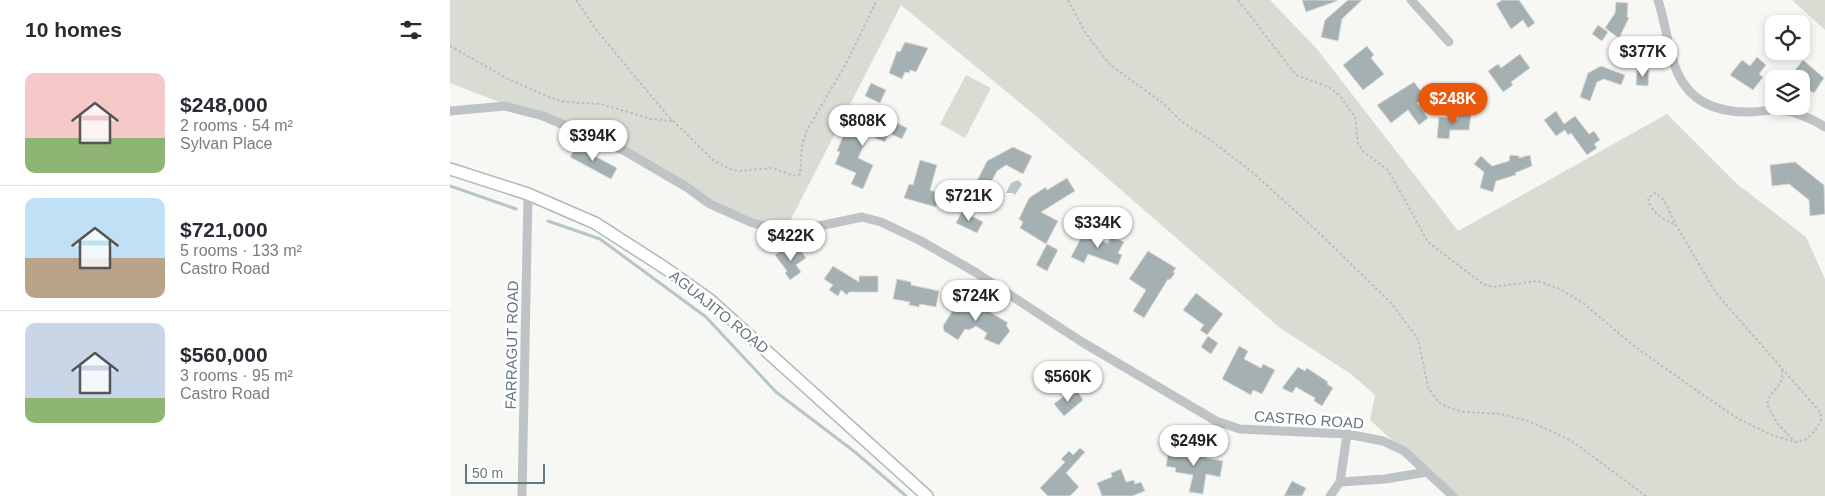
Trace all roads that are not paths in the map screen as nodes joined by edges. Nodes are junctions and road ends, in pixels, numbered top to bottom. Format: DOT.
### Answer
graph roads {
  1 [pos="1411,0"];
  2 [pos="1658,0"];
  3 [pos="1449,42"];
  4 [pos="450,111"];
  5 [pos="1825,128"];
  6 [pos="450,169"];
  7 [pos="528,194"];
  8 [pos="1347,434"];
  9 [pos="1427,472"];
  10 [pos="1340,482"];
  11 [pos="522,496"];
  12 [pos="927,496"];
  13 [pos="1330,496"];
  14 [pos="1453,496"];
  1 -- 3 [label="street"];
  2 -- 5 [label="street"];
  4 -- 8 [label="street, CASTRO ROAD"];
  6 -- 7 [label="street, AGUAJITO ROAD"];
  7 -- 11 [label="street, FARRAGUT ROAD"];
  7 -- 12 [label="street, AGUAJITO ROAD"];
  8 -- 9 [label="street, CASTRO ROAD"];
  8 -- 10 [label="street"];
  9 -- 10 [label="street"];
  9 -- 14 [label="street, CASTRO ROAD"];
  10 -- 13 [label="street"];
}
